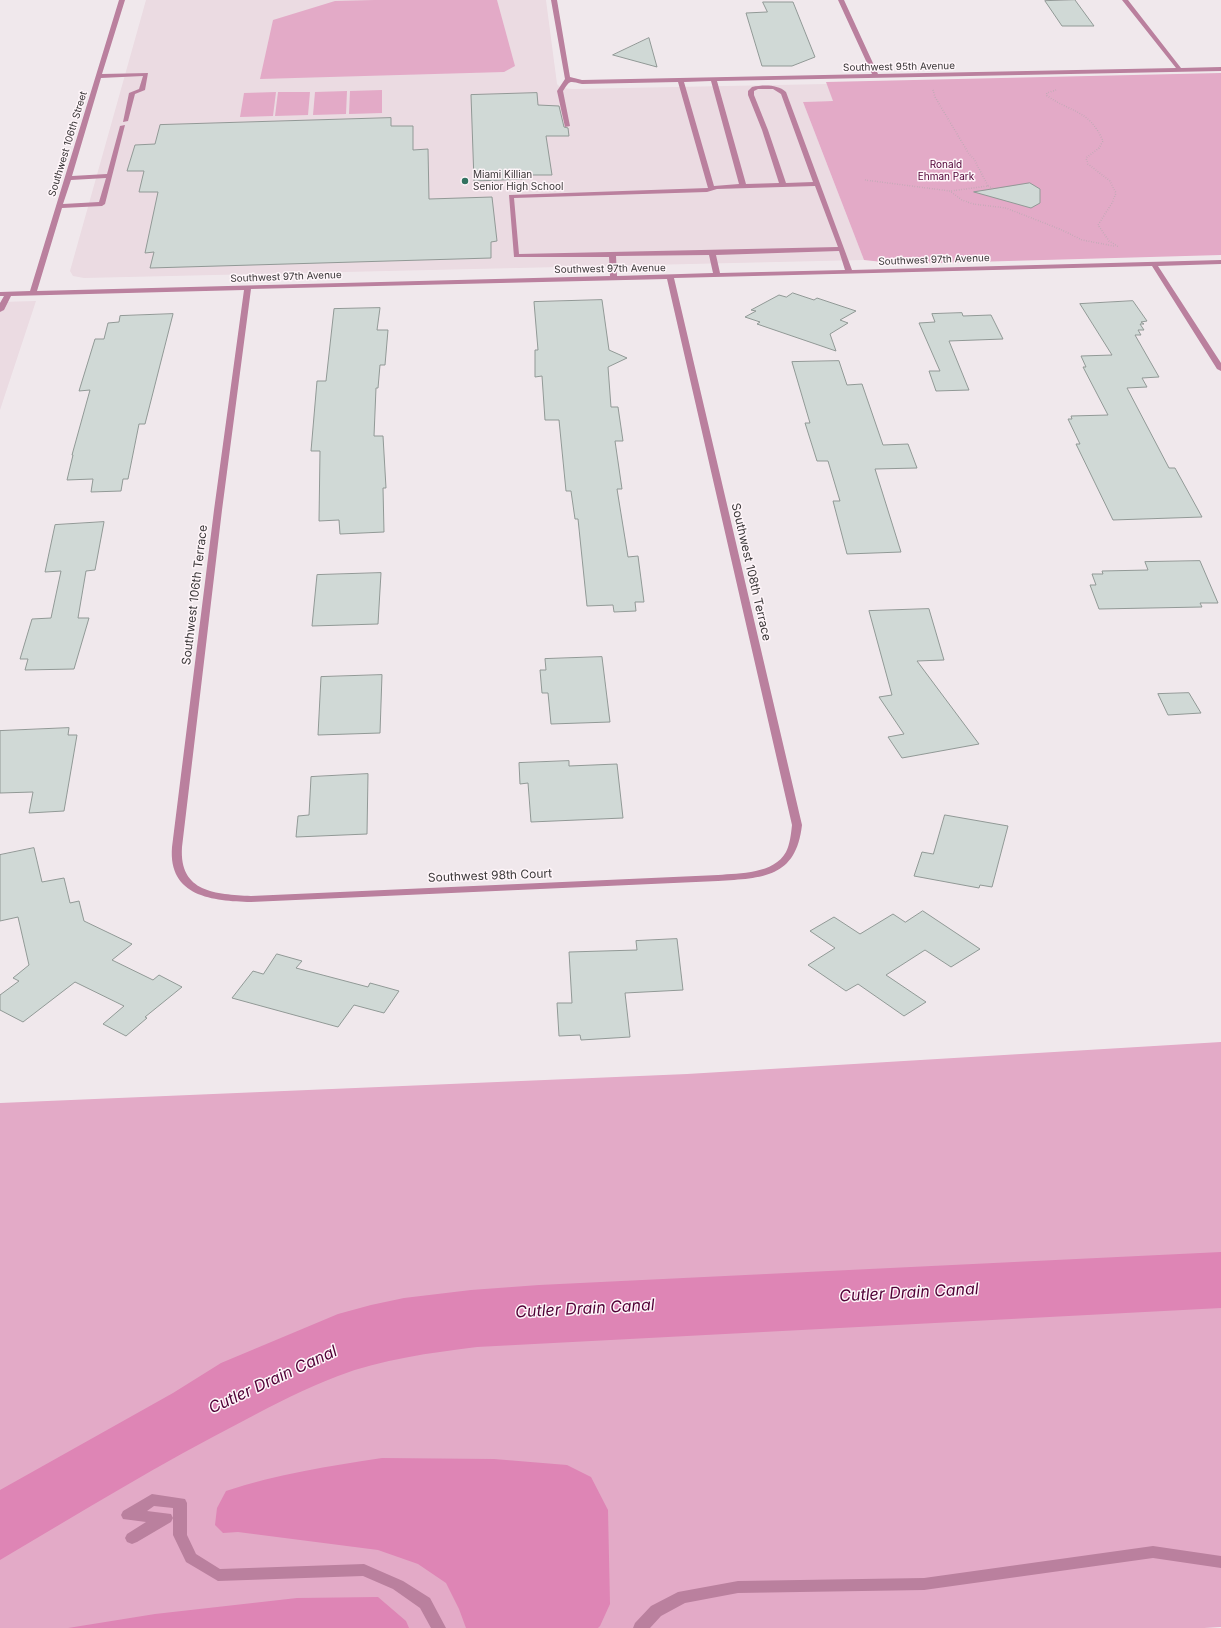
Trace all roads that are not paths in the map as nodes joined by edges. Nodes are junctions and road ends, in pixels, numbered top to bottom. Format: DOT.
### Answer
graph roads {
  1 [pos="122,0"];
  2 [pos="554,0"];
  3 [pos="841,0"];
  4 [pos="1125,0"];
  5 [pos="1221,69"];
  6 [pos="1180,70"];
  7 [pos="99,76"];
  8 [pos="876,76"];
  9 [pos="569,80"];
  10 [pos="714,80"];
  11 [pos="681,81"];
  12 [pos="567,126"];
  13 [pos="110,176"];
  14 [pos="69,178"];
  15 [pos="817,184"];
  16 [pos="783,185"];
  17 [pos="743,186"];
  18 [pos="712,189"];
  19 [pos="60,206"];
  20 [pos="842,249"];
  21 [pos="712,253"];
  22 [pos="612,254"];
  23 [pos="1221,262"];
  24 [pos="1154,264"];
  25 [pos="849,272"];
  26 [pos="717,276"];
  27 [pos="670,277"];
  28 [pos="614,278"];
  29 [pos="248,288"];
  30 [pos="0,294"];
  31 [pos="8,294"];
  32 [pos="33,294"];
  33 [pos="0,310"];
  34 [pos="1221,369"];
  35 [pos="777,866"];
  36 [pos="203,893"];
  37 [pos="132,1538"];
  38 [pos="1221,1562"];
  39 [pos="439,1628"];
  40 [pos="640,1628"];
  1 -- 7 [label="street, Southwest 106th Street"];
  2 -- 9 [label="street"];
  3 -- 8 [label="street"];
  4 -- 6 [label="street"];
  5 -- 6 [label="street, Southwest 95th Avenue"];
  6 -- 8 [label="street, Southwest 95th Avenue"];
  7 -- 13 [label="street"];
  7 -- 14 [label="street, Southwest 106th Street"];
  8 -- 10 [label="street, Southwest 95th Avenue"];
  9 -- 11 [label="street, Southwest 95th Avenue"];
  9 -- 12 [label="street"];
  10 -- 11 [label="street, Southwest 95th Avenue"];
  10 -- 17 [label="street"];
  11 -- 18 [label="street"];
  13 -- 14 [label="street"];
  13 -- 19 [label="street"];
  14 -- 19 [label="street, Southwest 106th Street"];
  15 -- 16 [label="street"];
  15 -- 16 [label="street"];
  15 -- 20 [label="street"];
  16 -- 17 [label="street"];
  17 -- 18 [label="street"];
  18 -- 22 [label="street"];
  19 -- 32 [label="street, Southwest 106th Street"];
  20 -- 21 [label="street"];
  20 -- 25 [label="street"];
  21 -- 22 [label="street"];
  21 -- 26 [label="street"];
  22 -- 28 [label="street"];
  23 -- 24 [label="street, Southwest 97th Avenue"];
  24 -- 25 [label="street, Southwest 97th Avenue"];
  24 -- 34 [label="street"];
  25 -- 26 [label="street, Southwest 97th Avenue"];
  26 -- 27 [label="street, Southwest 97th Avenue"];
  27 -- 28 [label="street, Southwest 97th Avenue"];
  27 -- 35 [label="street, Southwest 108th Terrace"];
  28 -- 29 [label="street, Southwest 97th Avenue"];
  29 -- 32 [label="street, Southwest 97th Avenue"];
  29 -- 36 [label="street, Southwest 106th Terrace"];
  30 -- 31 [label="street, Southwest 97th Avenue"];
  31 -- 32 [label="street, Southwest 97th Avenue"];
  31 -- 33 [label="street"];
  35 -- 36 [label="street, Southwest 98th Court"];
  37 -- 39 [label="street"];
  38 -- 40 [label="street"];
}
